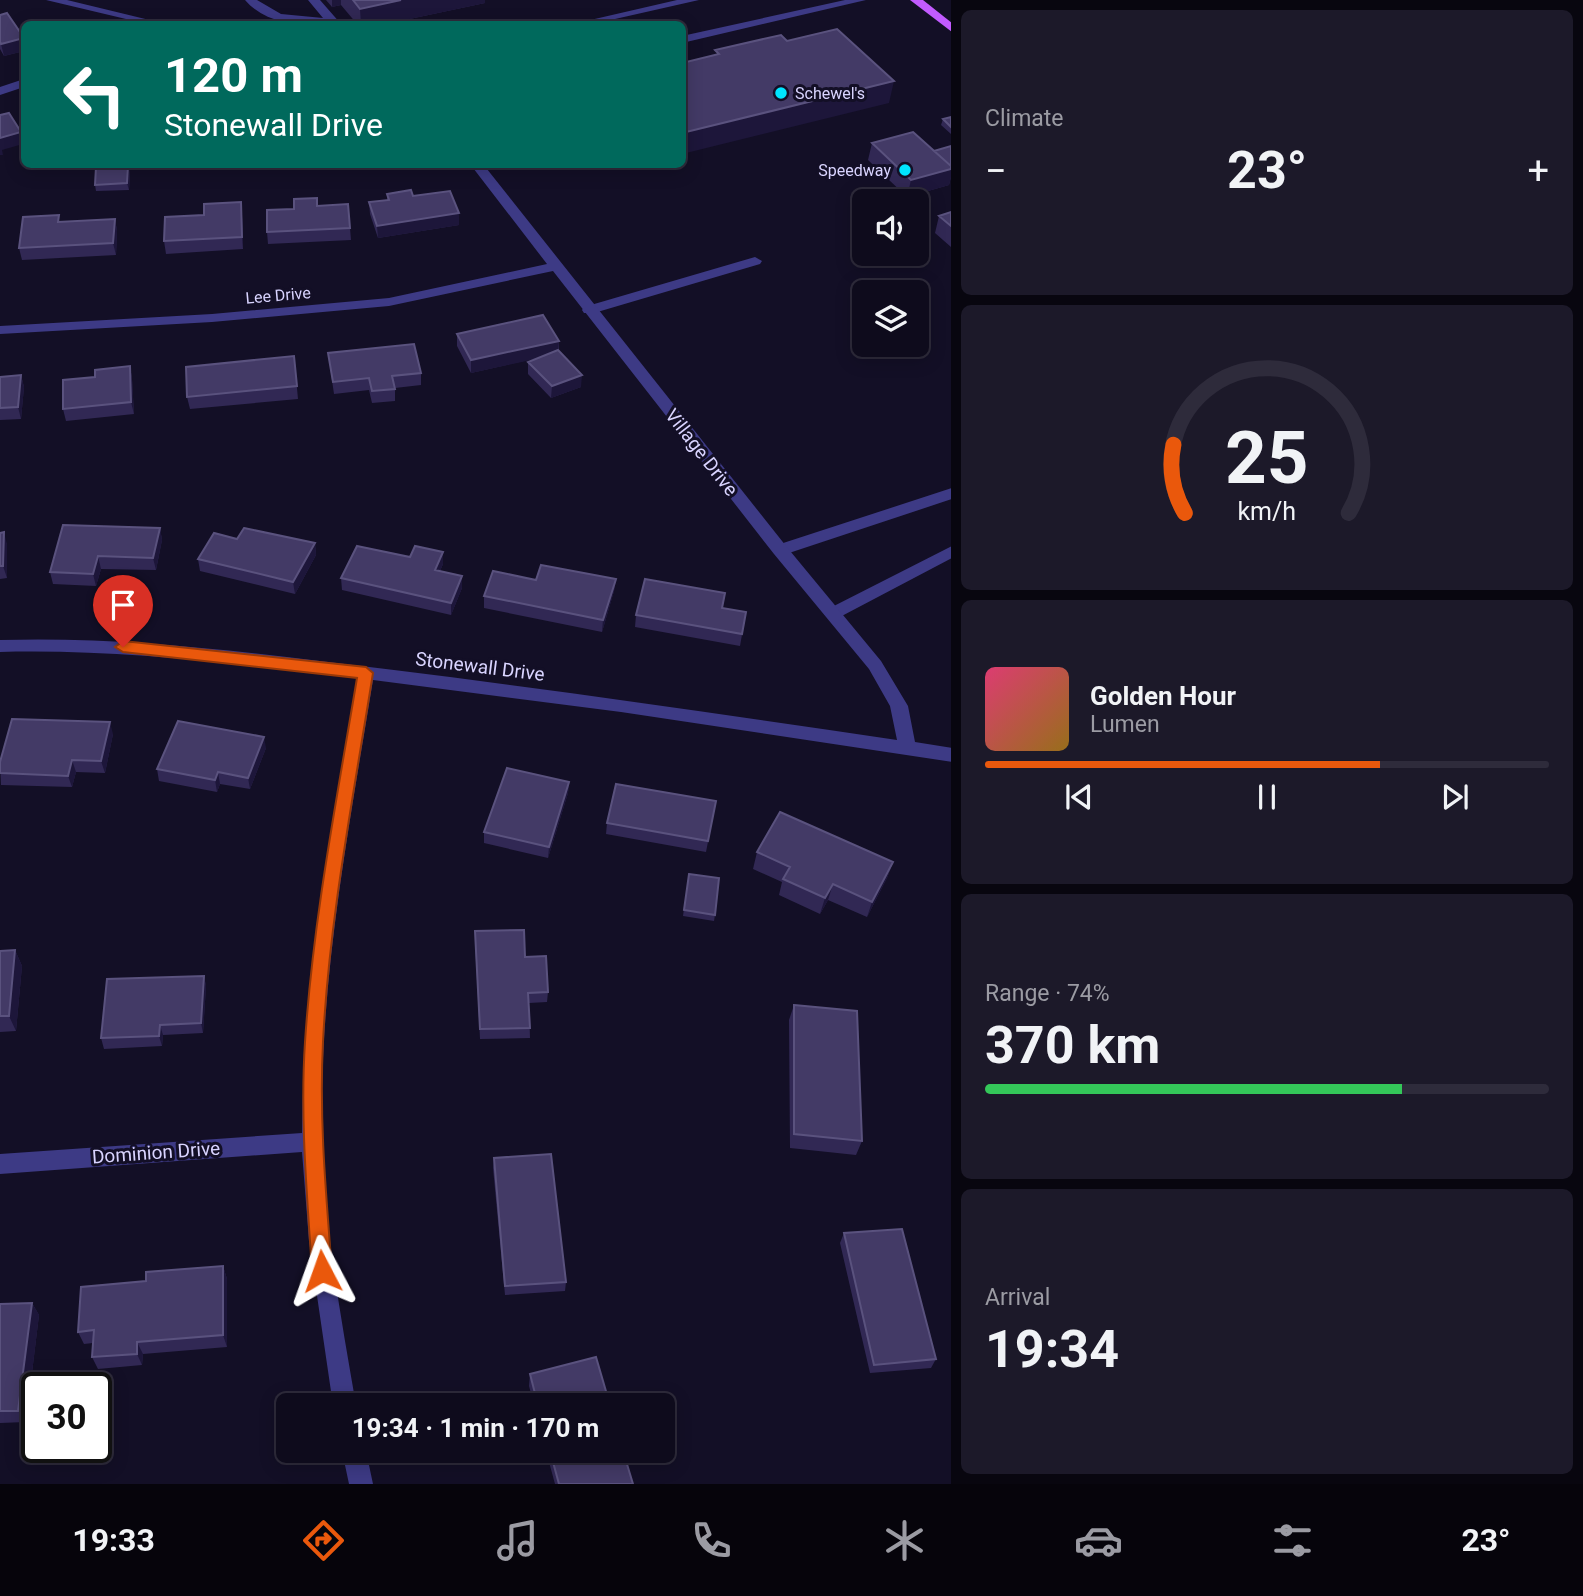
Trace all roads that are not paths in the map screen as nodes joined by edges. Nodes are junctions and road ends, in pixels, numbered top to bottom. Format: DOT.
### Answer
graph roads {
  1 [pos="52,0"];
  2 [pos="251,0"];
  3 [pos="314,0"];
  4 [pos="693,0"];
  5 [pos="860,0"];
  6 [pos="916,0"];
  7 [pos="121,21"];
  8 [pos="295,21"];
  9 [pos="331,21"];
  10 [pos="600,21"];
  11 [pos="951,29"];
  12 [pos="686,39"];
  13 [pos="21,84"];
  14 [pos="0,91"];
  15 [pos="479,168"];
  16 [pos="755,261"];
  17 [pos="555,266"];
  18 [pos="589,310"];
  19 [pos="0,330"];
  20 [pos="951,493"];
  21 [pos="780,550"];
  22 [pos="951,551"];
  23 [pos="832,614"];
  24 [pos="0,646"];
  25 [pos="366,673"];
  26 [pos="907,749"];
  27 [pos="951,755"];
  28 [pos="312,1142"];
  29 [pos="0,1164"];
  30 [pos="342,1393"];
  31 [pos="357,1463"];
  32 [pos="361,1484"];
  1 -- 7 [label="street"];
  2 -- 8 [label="street"];
  3 -- 9 [label="street"];
  4 -- 10 [label="street"];
  5 -- 12 [label="street"];
  6 -- 11 [label="main road"];
  13 -- 14 [label="street"];
  15 -- 17 [label="street, Village Drive"];
  16 -- 18 [label="street"];
  17 -- 18 [label="street, Village Drive"];
  17 -- 19 [label="street, Lee Drive"];
  18 -- 21 [label="street, Village Drive"];
  20 -- 21 [label="street"];
  21 -- 23 [label="street, Village Drive"];
  22 -- 23 [label="street"];
  23 -- 26 [label="street, Village Drive"];
  24 -- 25 [label="street, Stonewall Drive"];
  25 -- 26 [label="street, Stonewall Drive"];
  25 -- 28 [label="street"];
  26 -- 27 [label="street, Stonewall Drive"];
  28 -- 29 [label="street, Dominion Drive"];
  28 -- 30 [label="street"];
  31 -- 32 [label="street"];
}
